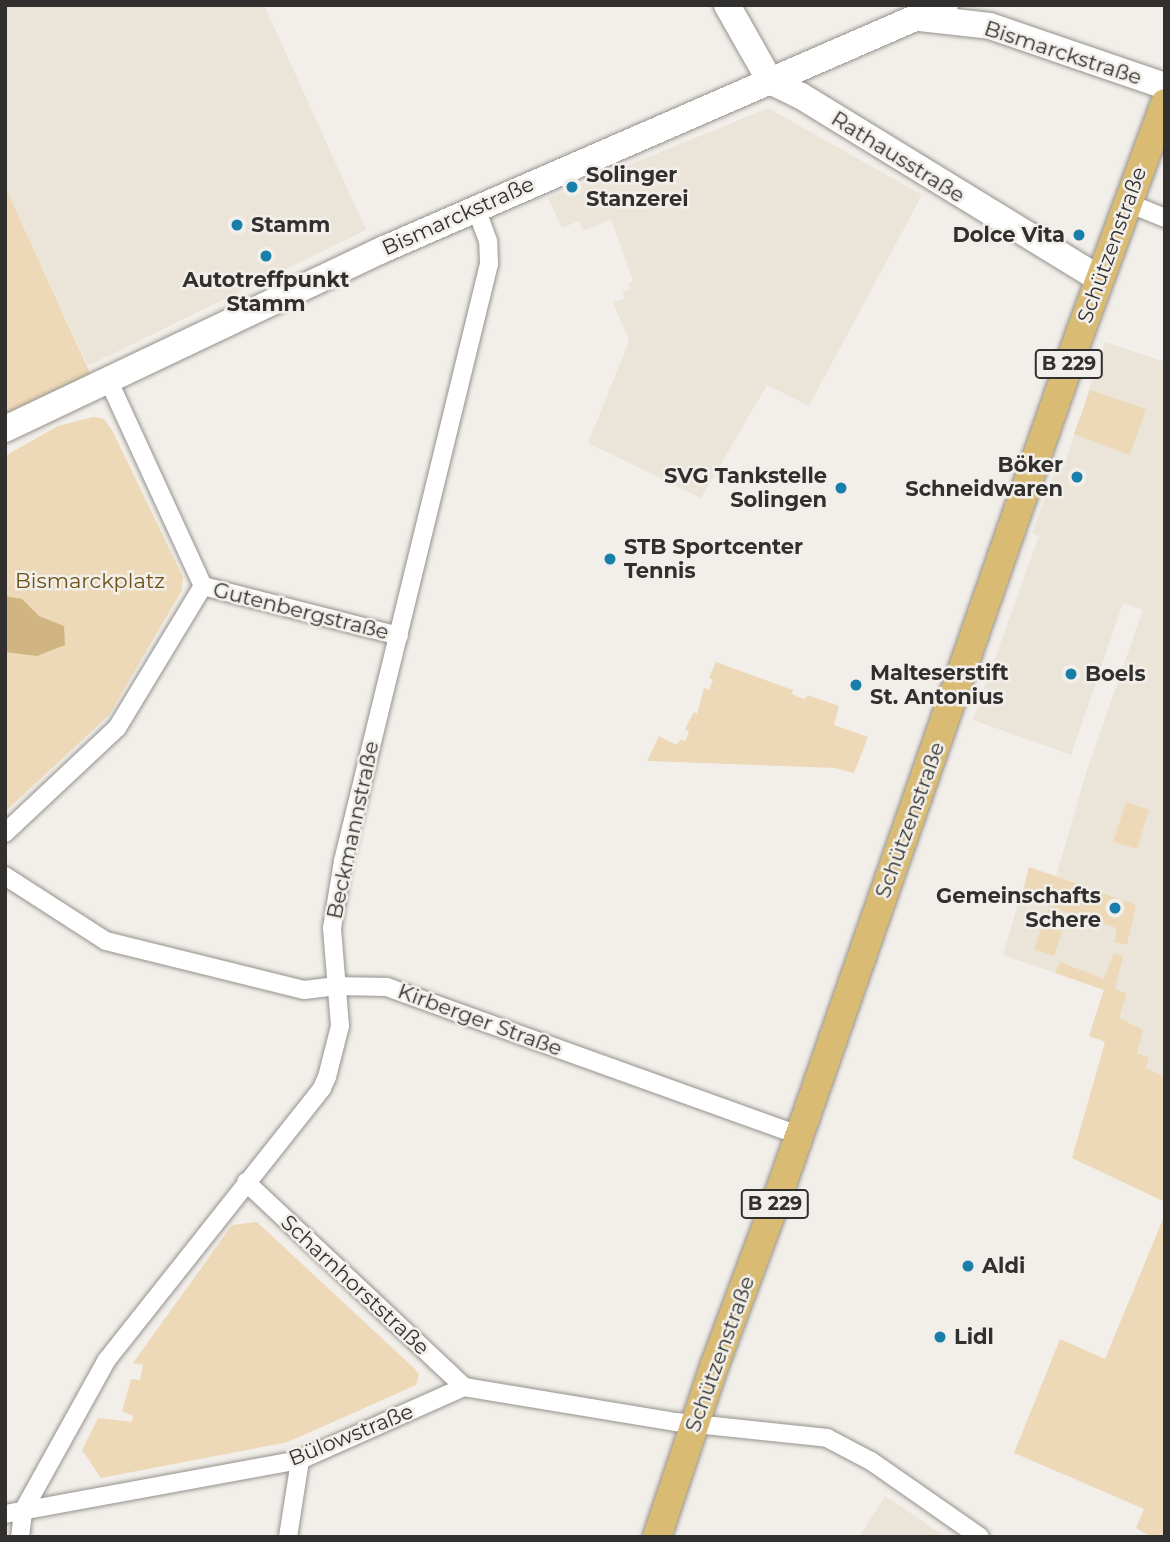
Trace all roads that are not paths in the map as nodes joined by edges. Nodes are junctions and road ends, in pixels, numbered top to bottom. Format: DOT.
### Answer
graph roads {
  1 [pos="727,5"];
  2 [pos="944,5"];
  3 [pos="918,18"];
  4 [pos="770,81"];
  5 [pos="1165,86"];
  6 [pos="1165,103"];
  7 [pos="1128,203"];
  8 [pos="476,208"];
  9 [pos="1165,218"];
  10 [pos="1100,279"];
  11 [pos="108,379"];
  12 [pos="5,429"];
  13 [pos="203,586"];
  14 [pos="398,636"];
  15 [pos="5,833"];
  16 [pos="5,876"];
  17 [pos="335,986"];
  18 [pos="798,1135"];
  19 [pos="246,1182"];
  20 [pos="464,1387"];
  21 [pos="695,1424"];
  22 [pos="300,1460"];
  23 [pos="14,1512"];
  24 [pos="20,1537"];
  25 [pos="288,1537"];
  26 [pos="657,1537"];
  27 [pos="980,1537"];
  1 -- 4 [label="main road"];
  2 -- 3 [label="main road, Bismarckstraße"];
  3 -- 4 [label="main road, Bismarckstraße"];
  3 -- 5 [label="main road, Bismarckstraße"];
  4 -- 8 [label="main road, Bismarckstraße"];
  4 -- 10 [label="main road, Rathausstraße"];
  6 -- 7 [label="main road, Schützenstraße / B 229"];
  7 -- 9 [label="street"];
  7 -- 10 [label="main road, Schützenstraße / B 229"];
  8 -- 11 [label="main road, Bismarckstraße"];
  8 -- 14 [label="street, Beckmannstraße"];
  10 -- 18 [label="main road, Schützenstraße / B 229"];
  11 -- 12 [label="main road, Bismarckstraße"];
  11 -- 13 [label="street"];
  13 -- 14 [label="street, Gutenbergstraße"];
  13 -- 15 [label="street"];
  14 -- 17 [label="street, Beckmannstraße"];
  16 -- 17 [label="street, Kirberger Straße"];
  17 -- 18 [label="street, Kirberger Straße"];
  17 -- 19 [label="street, Beckmannstraße"];
  18 -- 21 [label="main road, Schützenstraße / B 229"];
  19 -- 20 [label="street, Scharnhorststraße"];
  19 -- 23 [label="street, Beckmannstraße"];
  20 -- 21 [label="street"];
  20 -- 22 [label="street, Bülowstraße"];
  21 -- 26 [label="main road, Schützenstraße / B 229"];
  21 -- 27 [label="street"];
  22 -- 23 [label="street, Bülowstraße"];
  22 -- 25 [label="street"];
  23 -- 24 [label="street, Beckmannstraße"];
}
